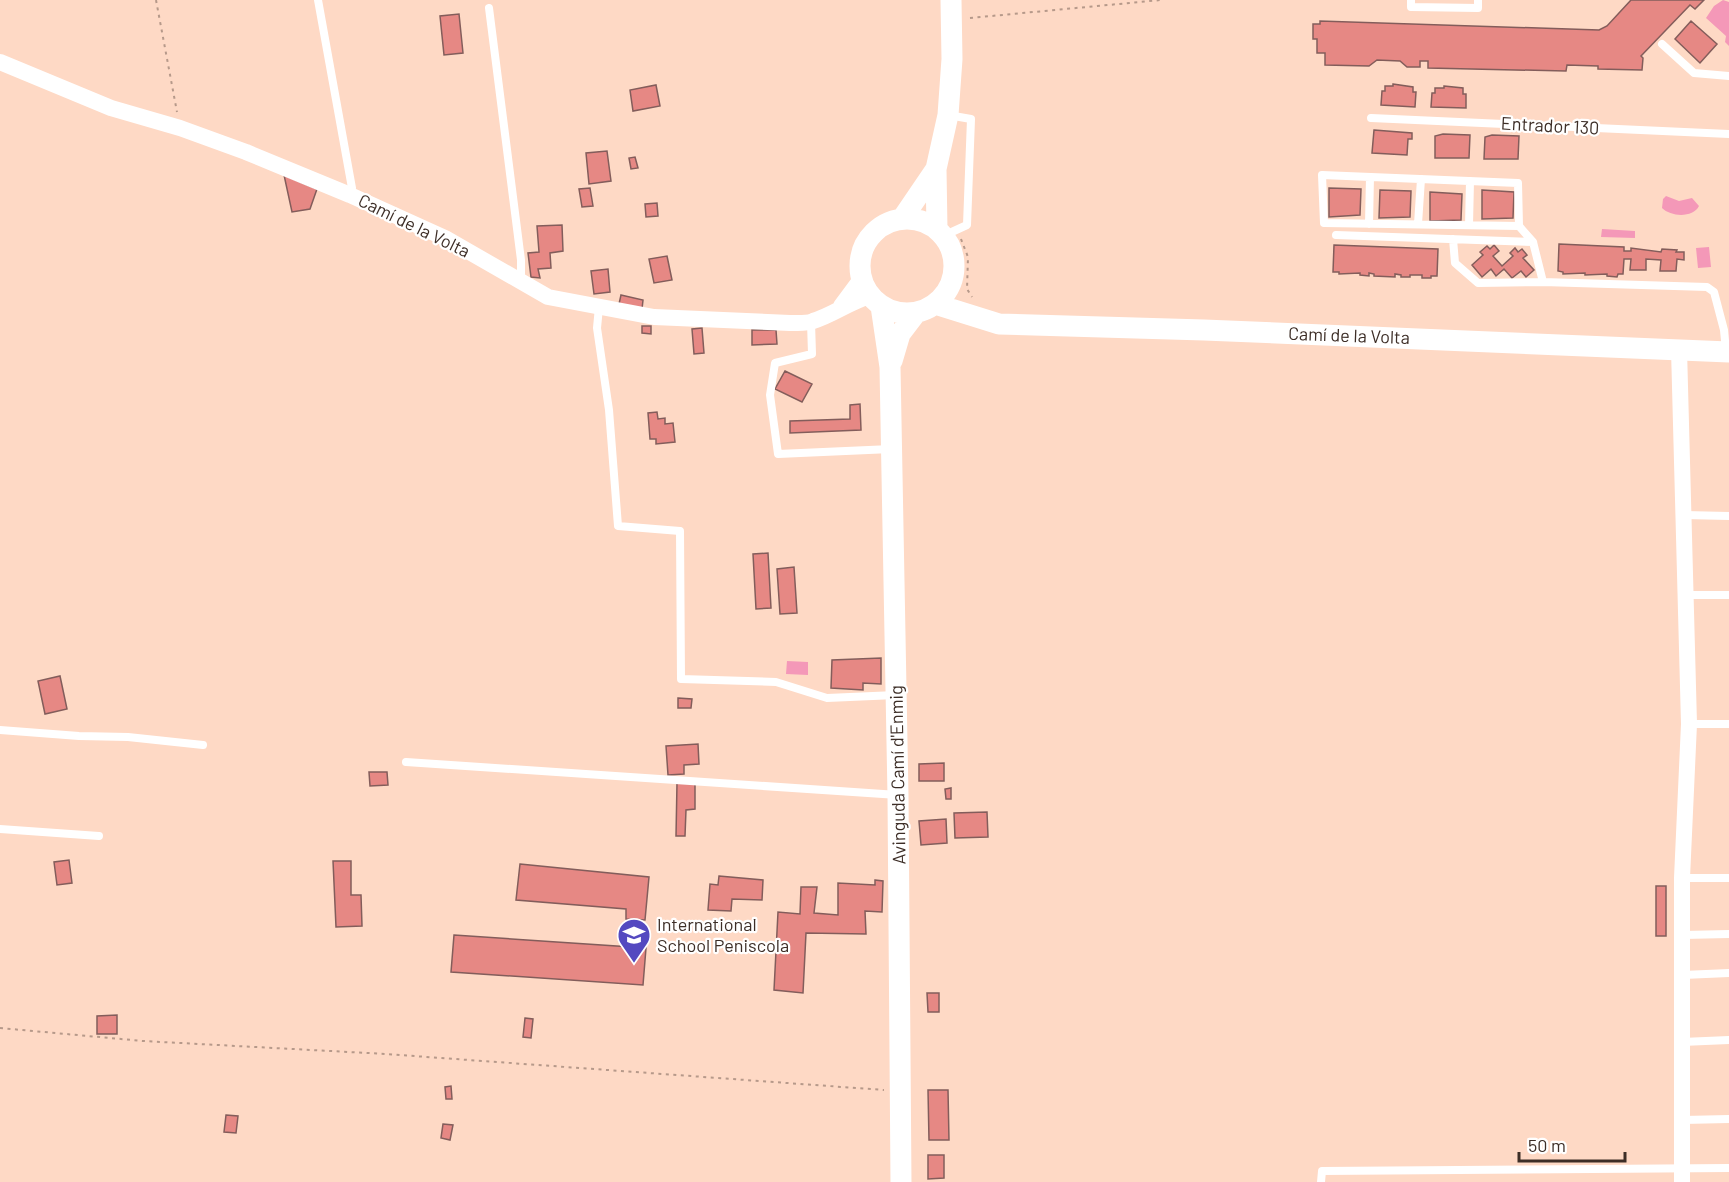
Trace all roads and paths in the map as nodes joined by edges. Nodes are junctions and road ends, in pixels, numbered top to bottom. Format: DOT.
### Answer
graph roads {
  1 [pos="156,0"];
  2 [pos="318,0"];
  3 [pos="1161,0"];
  4 [pos="1411,0"];
  5 [pos="1478,0"];
  6 [pos="489,8"];
  7 [pos="951,10"];
  8 [pos="1662,44"];
  9 [pos="0,62"];
  10 [pos="1729,76"];
  11 [pos="948,115"];
  12 [pos="1371,118"];
  13 [pos="180,128"];
  14 [pos="1729,134"];
  15 [pos="936,169"];
  16 [pos="1370,177"];
  17 [pos="1421,179"];
  18 [pos="1470,181"];
  19 [pos="350,195"];
  20 [pos="903,219"];
  21 [pos="1369,224"];
  22 [pos="1418,224"];
  23 [pos="1469,225"];
  24 [pos="1519,226"];
  25 [pos="945,232"];
  26 [pos="1336,235"];
  27 [pos="1453,239"];
  28 [pos="1533,242"];
  29 [pos="521,281"];
  30 [pos="951,282"];
  31 [pos="1542,282"];
  32 [pos="870,294"];
  33 [pos="936,304"];
  34 [pos="599,307"];
  35 [pos="916,313"];
  36 [pos="969,315"];
  37 [pos="811,322"];
  38 [pos="1679,350"];
  39 [pos="1727,352"];
  40 [pos="890,367"];
  41 [pos="892,449"];
  42 [pos="1684,515"];
  43 [pos="1729,516"];
  44 [pos="1686,595"];
  45 [pos="1729,595"];
  46 [pos="896,695"];
  47 [pos="1689,724"];
  48 [pos="1729,724"];
  49 [pos="0,730"];
  50 [pos="203,745"];
  51 [pos="406,762"];
  52 [pos="898,795"];
  53 [pos="0,829"];
  54 [pos="99,836"];
  55 [pos="1682,878"];
  56 [pos="1729,878"];
  57 [pos="1729,934"];
  58 [pos="1683,935"];
  59 [pos="1729,973"];
  60 [pos="1683,975"];
  61 [pos="0,1028"];
  62 [pos="1729,1040"];
  63 [pos="1682,1042"];
  64 [pos="902,1091"];
  65 [pos="1729,1119"];
  66 [pos="1683,1120"];
  67 [pos="1729,1168"];
  68 [pos="1682,1175"];
  69 [pos="901,1182"];
  70 [pos="1321,1182"];
  1 -- 13 [label="path"];
  2 -- 19 [label="lane"];
  3 -- 7 [label="path"];
  4 -- 5 [label="lane"];
  6 -- 29 [label="lane"];
  7 -- 11 [label="street"];
  8 -- 10 [label="lane"];
  9 -- 13 [label="street, Camí de la Volta"];
  11 -- 15 [label="street"];
  11 -- 25 [label="lane"];
  12 -- 14 [label="lane, Entrador 130"];
  13 -- 19 [label="street, Camí de la Volta"];
  15 -- 20 [label="street"];
  15 -- 25 [label="street"];
  16 -- 17 [label="lane"];
  16 -- 21 [label="lane"];
  16 -- 21 [label="lane"];
  17 -- 18 [label="lane"];
  17 -- 22 [label="lane"];
  18 -- 23 [label="lane"];
  18 -- 24 [label="lane"];
  19 -- 29 [label="street, Camí de la Volta"];
  20 -- 25 [label="street"];
  20 -- 32 [label="street"];
  21 -- 22 [label="lane"];
  22 -- 23 [label="lane"];
  23 -- 24 [label="lane"];
  24 -- 28 [label="lane"];
  25 -- 30 [label="street"];
  25 -- 36 [label="path"];
  26 -- 27 [label="lane"];
  27 -- 28 [label="lane"];
  27 -- 31 [label="lane"];
  28 -- 31 [label="lane"];
  29 -- 34 [label="street, Camí de la Volta"];
  30 -- 33 [label="street"];
  30 -- 36 [label="street"];
  31 -- 39 [label="lane"];
  32 -- 35 [label="street"];
  32 -- 37 [label="street, Camí de la Volta"];
  32 -- 40 [label="street, Avinguda Camí d'Enmig"];
  33 -- 35 [label="street"];
  33 -- 36 [label="street, Camí de la Volta"];
  34 -- 37 [label="street, Camí de la Volta"];
  34 -- 46 [label="lane"];
  35 -- 40 [label="street, Avinguda Camí d'Enmig"];
  36 -- 38 [label="street, Camí de la Volta"];
  37 -- 41 [label="lane"];
  38 -- 39 [label="street, Camí de la Volta"];
  38 -- 42 [label="street"];
  40 -- 41 [label="street, Avinguda Camí d'Enmig"];
  41 -- 46 [label="street, Avinguda Camí d'Enmig"];
  42 -- 43 [label="lane"];
  42 -- 44 [label="street"];
  44 -- 45 [label="lane"];
  44 -- 47 [label="street"];
  46 -- 52 [label="street, Avinguda Camí d'Enmig"];
  47 -- 48 [label="lane"];
  47 -- 55 [label="street"];
  49 -- 50 [label="lane"];
  51 -- 52 [label="lane"];
  52 -- 64 [label="street, Avinguda Camí d'Enmig"];
  53 -- 54 [label="lane"];
  55 -- 56 [label="lane"];
  55 -- 58 [label="street"];
  57 -- 58 [label="lane"];
  58 -- 60 [label="street"];
  59 -- 60 [label="lane"];
  60 -- 63 [label="street"];
  61 -- 64 [label="path"];
  62 -- 63 [label="lane"];
  63 -- 66 [label="street"];
  64 -- 69 [label="street, Avinguda Camí d'Enmig"];
  65 -- 66 [label="lane"];
  66 -- 68 [label="street"];
  67 -- 68 [label="lane"];
  68 -- 70 [label="lane"];
}
